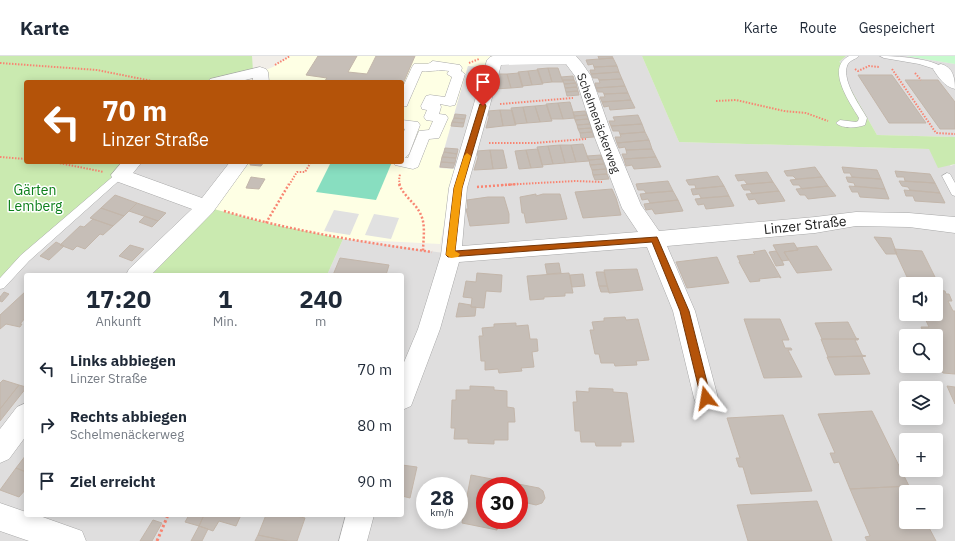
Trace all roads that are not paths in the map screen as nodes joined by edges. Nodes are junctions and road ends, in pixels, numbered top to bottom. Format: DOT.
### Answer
graph roads {
  1 [pos="855,56"];
  2 [pos="884,56"];
  3 [pos="941,69"];
  4 [pos="225,80"];
  5 [pos="261,80"];
  6 [pos="955,84"];
  7 [pos="404,98"];
  8 [pos="840,123"];
  9 [pos="404,124"];
  10 [pos="404,156"];
  11 [pos="404,160"];
  12 [pos="238,164"];
  13 [pos="127,168"];
  14 [pos="947,176"];
  15 [pos="955,193"];
  16 [pos="206,207"];
  17 [pos="955,225"];
  18 [pos="654,239"];
  19 [pos="451,255"];
  20 [pos="139,273"];
  21 [pos="0,285"];
  22 [pos="404,393"];
  23 [pos="706,398"];
  24 [pos="24,418"];
  25 [pos="0,450"];
  26 [pos="0,517"];
  27 [pos="359,517"];
  28 [pos="72,541"];
  29 [pos="353,541"];
  1 -- 8 [label="lane"];
  2 -- 3 [label="lane"];
  3 -- 6 [label="street"];
  4 -- 5 [label="street"];
  7 -- 11 [label="street"];
  9 -- 10 [label="street"];
  12 -- 16 [label="street"];
  13 -- 16 [label="street"];
  13 -- 21 [label="lane"];
  14 -- 15 [label="lane"];
  16 -- 20 [label="street"];
  17 -- 18 [label="street, Linzer Straße"];
  18 -- 19 [label="street, Linzer Straße"];
  18 -- 19 [label="street, Schelmenäckerweg"];
  18 -- 23 [label="street"];
  19 -- 22 [label="street"];
  24 -- 25 [label="street"];
  26 -- 28 [label="street"];
  27 -- 29 [label="street"];
}
